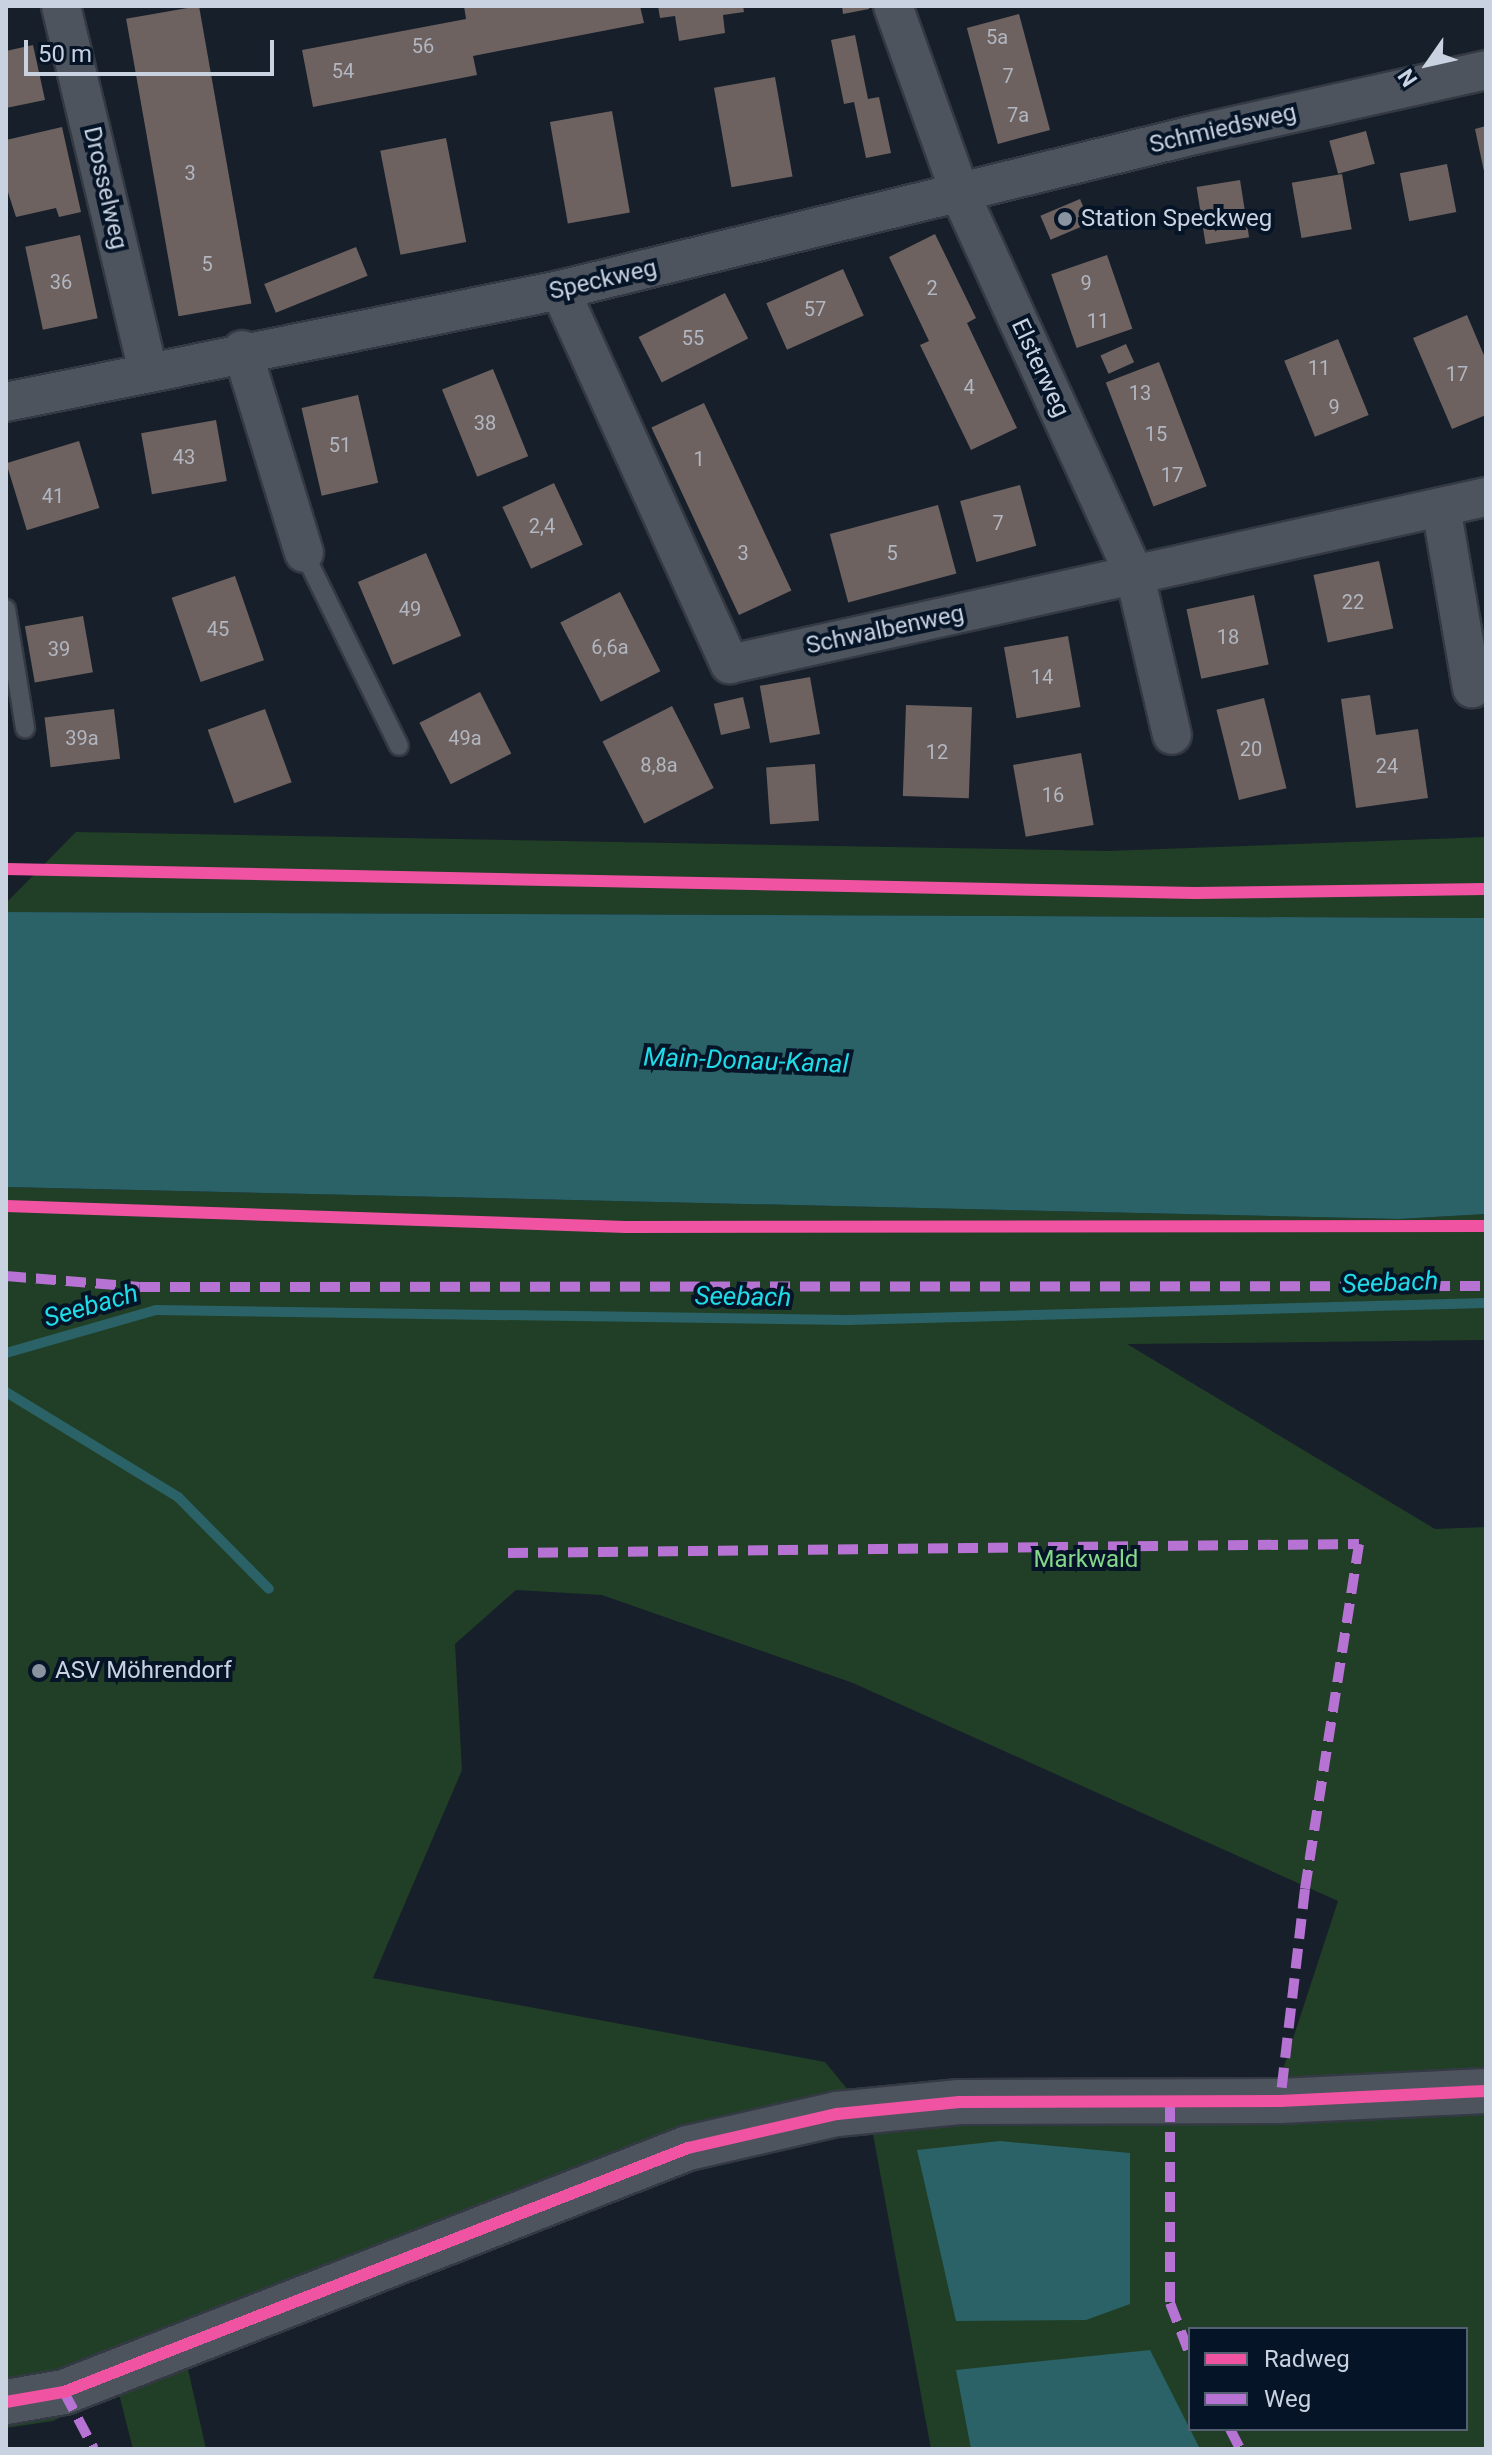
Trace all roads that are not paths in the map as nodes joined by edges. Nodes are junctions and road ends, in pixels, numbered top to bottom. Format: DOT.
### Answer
graph roads {
  1 [pos="61,6"];
  2 [pos="893,6"];
  3 [pos="1486,70"];
  4 [pos="961,196"];
  5 [pos="560,290"];
  6 [pos="242,350"];
  7 [pos="148,371"];
  8 [pos="6,402"];
  9 [pos="1486,497"];
  10 [pos="1441,507"];
  11 [pos="304,553"];
  12 [pos="1135,576"];
  13 [pos="6,609"];
  14 [pos="1472,688"];
  15 [pos="25,728"];
  16 [pos="1172,735"];
  17 [pos="399,746"];
  18 [pos="1486,2091"];
  19 [pos="6,2402"];
  1 -- 7 [label="street, Drosselweg"];
  2 -- 4 [label="street, Elsterweg"];
  3 -- 4 [label="street, Schmiedsweg"];
  4 -- 5 [label="street, Speckweg"];
  4 -- 12 [label="street, Elsterweg"];
  5 -- 6 [label="street, Speckweg"];
  5 -- 12 [label="street, Schwalbenweg"];
  6 -- 7 [label="street, Speckweg"];
  6 -- 11 [label="street"];
  7 -- 8 [label="street, Speckweg"];
  9 -- 10 [label="street, Schwalbenweg"];
  10 -- 12 [label="street, Schwalbenweg"];
  10 -- 14 [label="street"];
  11 -- 17 [label="lane"];
  12 -- 16 [label="street, Elsterweg"];
  13 -- 15 [label="lane"];
  18 -- 19 [label="street"];
}
